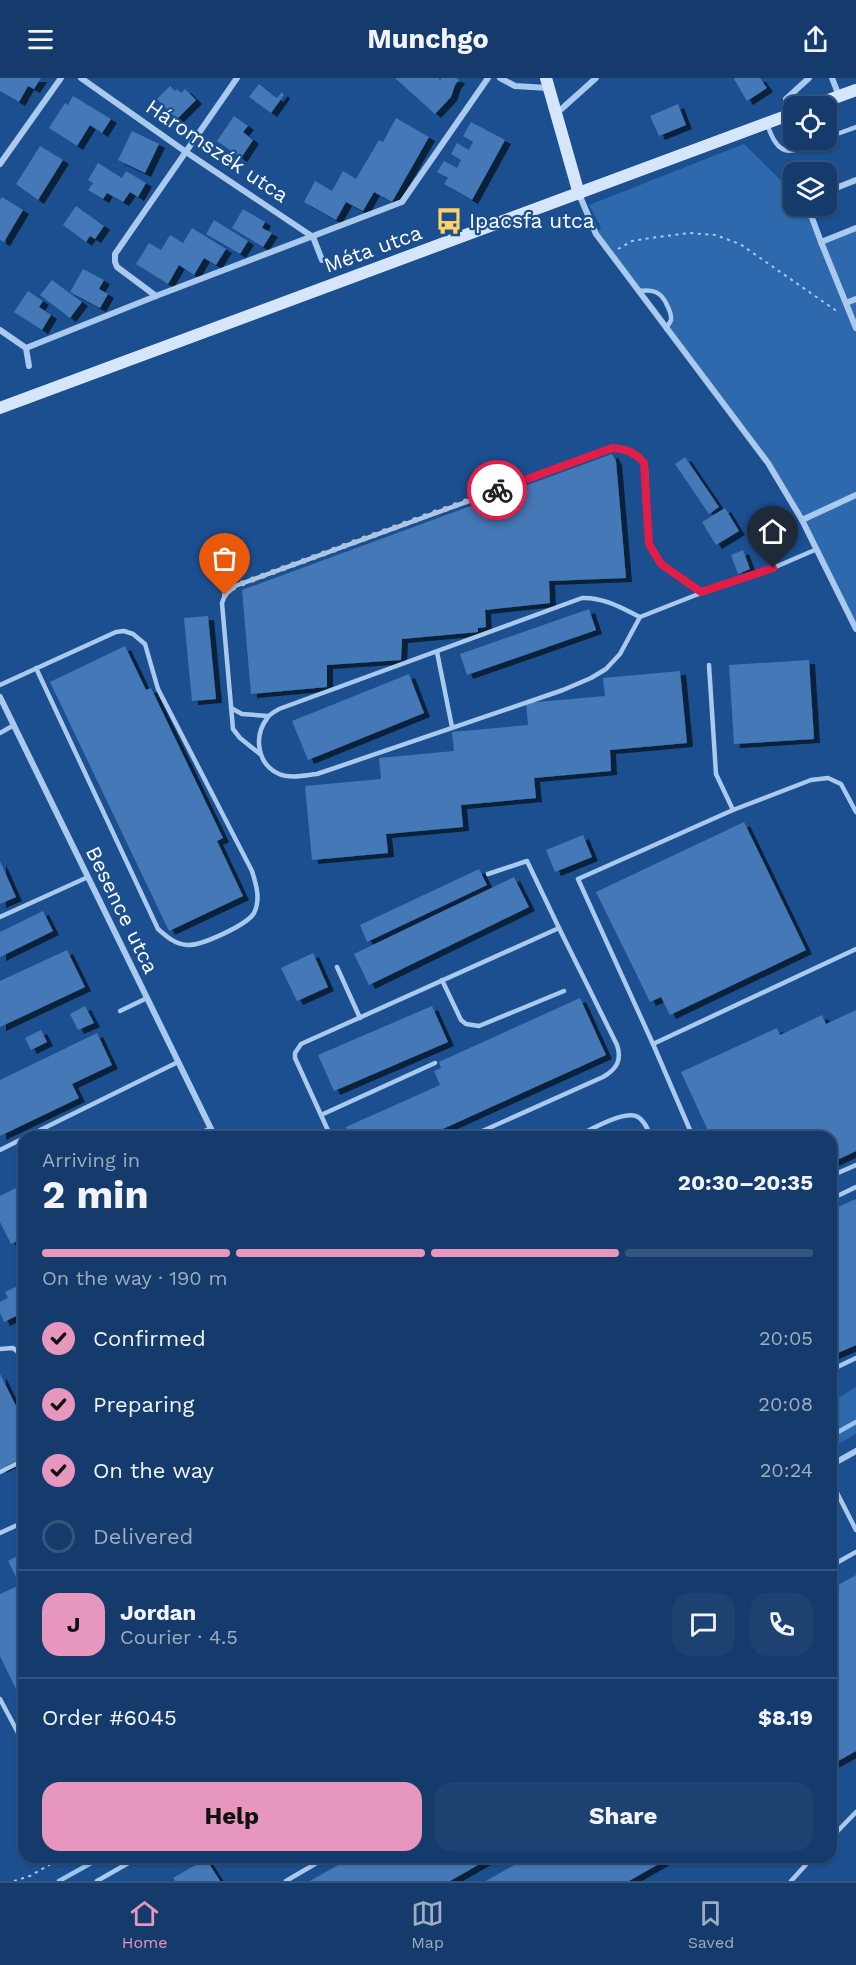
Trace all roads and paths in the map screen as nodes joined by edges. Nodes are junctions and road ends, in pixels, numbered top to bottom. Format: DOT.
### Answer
graph roads {
  1 [pos="61,78"];
  2 [pos="81,78"];
  3 [pos="237,78"];
  4 [pos="488,78"];
  5 [pos="500,78"];
  6 [pos="596,78"];
  7 [pos="809,78"];
  8 [pos="832,78"];
  9 [pos="548,83"];
  10 [pos="856,90"];
  11 [pos="789,96"];
  12 [pos="839,96"];
  13 [pos="557,113"];
  14 [pos="783,117"];
  15 [pos="767,123"];
  16 [pos="856,128"];
  17 [pos="837,135"];
  18 [pos="783,150"];
  19 [pos="186,152"];
  20 [pos="0,164"];
  21 [pos="856,180"];
  22 [pos="837,188"];
  23 [pos="579,194"];
  24 [pos="813,216"];
  25 [pos="856,228"];
  26 [pos="313,237"];
  27 [pos="821,242"];
  28 [pos="610,254"];
  29 [pos="322,260"];
  30 [pos="638,291"];
  31 [pos="156,296"];
  32 [pos="856,299"];
  33 [pos="846,303"];
  34 [pos="852,319"];
  35 [pos="666,328"];
  36 [pos="856,328"];
  37 [pos="0,330"];
  38 [pos="26,348"];
  39 [pos="29,366"];
  40 [pos="0,408"];
  41 [pos="856,495"];
  42 [pos="802,520"];
  43 [pos="817,549"];
  44 [pos="701,592"];
  45 [pos="640,617"];
  46 [pos="856,629"];
  47 [pos="437,652"];
  48 [pos="710,666"];
  49 [pos="36,668"];
  50 [pos="0,685"];
  51 [pos="0,697"];
  52 [pos="231,708"];
  53 [pos="268,716"];
  54 [pos="14,725"];
  55 [pos="452,727"];
  56 [pos="0,733"];
  57 [pos="260,754"];
  58 [pos="733,810"];
  59 [pos="856,812"];
  60 [pos="488,874"];
  61 [pos="88,877"];
  62 [pos="0,917"];
  63 [pos="559,928"];
  64 [pos="856,949"];
  65 [pos="337,967"];
  66 [pos="442,980"];
  67 [pos="564,992"];
  68 [pos="147,998"];
  69 [pos="120,1011"];
  70 [pos="360,1018"];
  71 [pos="653,1044"];
  72 [pos="178,1062"];
  73 [pos="435,1063"];
  74 [pos="321,1116"];
  75 [pos="211,1128"];
  76 [pos="37,1131"];
  77 [pos="205,1131"];
  78 [pos="212,1131"];
  79 [pos="328,1131"];
  80 [pos="482,1131"];
  81 [pos="589,1131"];
  82 [pos="648,1131"];
  83 [pos="690,1131"];
  84 [pos="18,1141"];
  85 [pos="0,1150"];
  86 [pos="856,1165"];
  87 [pos="837,1173"];
  88 [pos="856,1187"];
  89 [pos="837,1196"];
  90 [pos="0,1349"];
  91 [pos="18,1352"];
  92 [pos="856,1358"];
  93 [pos="837,1367"];
  94 [pos="856,1451"];
  95 [pos="837,1462"];
  96 [pos="18,1463"];
  97 [pos="0,1472"];
  98 [pos="837,1493"];
  99 [pos="18,1525"];
  100 [pos="856,1530"];
  101 [pos="0,1533"];
  102 [pos="856,1552"];
  103 [pos="837,1563"];
  104 [pos="0,1699"];
  105 [pos="18,1733"];
  106 [pos="856,1812"];
  107 [pos="837,1832"];
  108 [pos="53,1863"];
  109 [pos="128,1863"];
  110 [pos="317,1863"];
  111 [pos="808,1863"];
  112 [pos="14,1881"];
  113 [pos="97,1881"];
  114 [pos="286,1881"];
  115 [pos="791,1881"];
  1 -- 20 [label="street"];
  2 -- 19 [label="street, Háromszék utca"];
  3 -- 19 [label="street"];
  4 -- 26 [label="street, Méta utca"];
  5 -- 9 [label="street"];
  6 -- 13 [label="street"];
  7 -- 11 [label="street"];
  8 -- 12 [label="street"];
  9 -- 13 [label="main road"];
  10 -- 12 [label="main road"];
  13 -- 23 [label="main road"];
  14 -- 15 [label="main road, Méta utca"];
  15 -- 18 [label="lane"];
  15 -- 23 [label="main road, Méta utca"];
  16 -- 17 [label="lane"];
  19 -- 26 [label="street, Háromszék utca"];
  19 -- 31 [label="street"];
  21 -- 22 [label="street"];
  23 -- 28 [label="street"];
  23 -- 40 [label="main road, Méta utca"];
  24 -- 27 [label="street"];
  25 -- 27 [label="street"];
  26 -- 29 [label="street"];
  26 -- 31 [label="street, Méta utca"];
  27 -- 33 [label="street"];
  28 -- 30 [label="street"];
  28 -- 34 [label="path"];
  30 -- 35 [label="street"];
  30 -- 35 [label="lane"];
  31 -- 38 [label="street, Méta utca"];
  32 -- 33 [label="street"];
  33 -- 34 [label="street"];
  34 -- 36 [label="street"];
  35 -- 42 [label="street"];
  37 -- 38 [label="street"];
  38 -- 39 [label="street"];
  41 -- 42 [label="street"];
  42 -- 43 [label="street"];
  43 -- 44 [label="lane"];
  43 -- 46 [label="street"];
  44 -- 45 [label="lane"];
  44 -- 52 [label="lane"];
  45 -- 47 [label="lane"];
  45 -- 55 [label="lane"];
  47 -- 53 [label="lane"];
  47 -- 55 [label="lane"];
  48 -- 58 [label="lane"];
  49 -- 49 [label="lane"];
  49 -- 50 [label="lane"];
  51 -- 54 [label="street, Besence utca"];
  52 -- 53 [label="lane"];
  52 -- 57 [label="lane"];
  53 -- 57 [label="lane"];
  54 -- 56 [label="lane"];
  54 -- 61 [label="street, Besence utca"];
  55 -- 57 [label="lane"];
  58 -- 59 [label="lane"];
  58 -- 71 [label="lane"];
  60 -- 63 [label="lane"];
  61 -- 62 [label="lane"];
  61 -- 68 [label="street, Besence utca"];
  63 -- 66 [label="lane"];
  63 -- 80 [label="lane"];
  64 -- 71 [label="lane"];
  65 -- 70 [label="lane"];
  66 -- 67 [label="lane"];
  66 -- 70 [label="lane"];
  68 -- 69 [label="lane"];
  68 -- 72 [label="street, Besence utca"];
  70 -- 74 [label="lane"];
  71 -- 83 [label="lane"];
  72 -- 75 [label="street, Besence utca"];
  72 -- 76 [label="lane"];
  73 -- 74 [label="lane"];
  74 -- 79 [label="lane"];
  75 -- 77 [label="lane"];
  75 -- 78 [label="street, Besence utca"];
  81 -- 82 [label="lane"];
  84 -- 85 [label="lane"];
  86 -- 87 [label="lane"];
  88 -- 89 [label="lane"];
  90 -- 91 [label="lane"];
  92 -- 93 [label="lane"];
  94 -- 95 [label="street"];
  96 -- 97 [label="lane"];
  98 -- 100 [label="lane"];
  99 -- 101 [label="lane"];
  102 -- 103 [label="lane"];
  104 -- 105 [label="lane"];
  106 -- 107 [label="lane"];
  108 -- 112 [label="path"];
  109 -- 113 [label="lane"];
  110 -- 114 [label="lane"];
  111 -- 115 [label="lane"];
}
